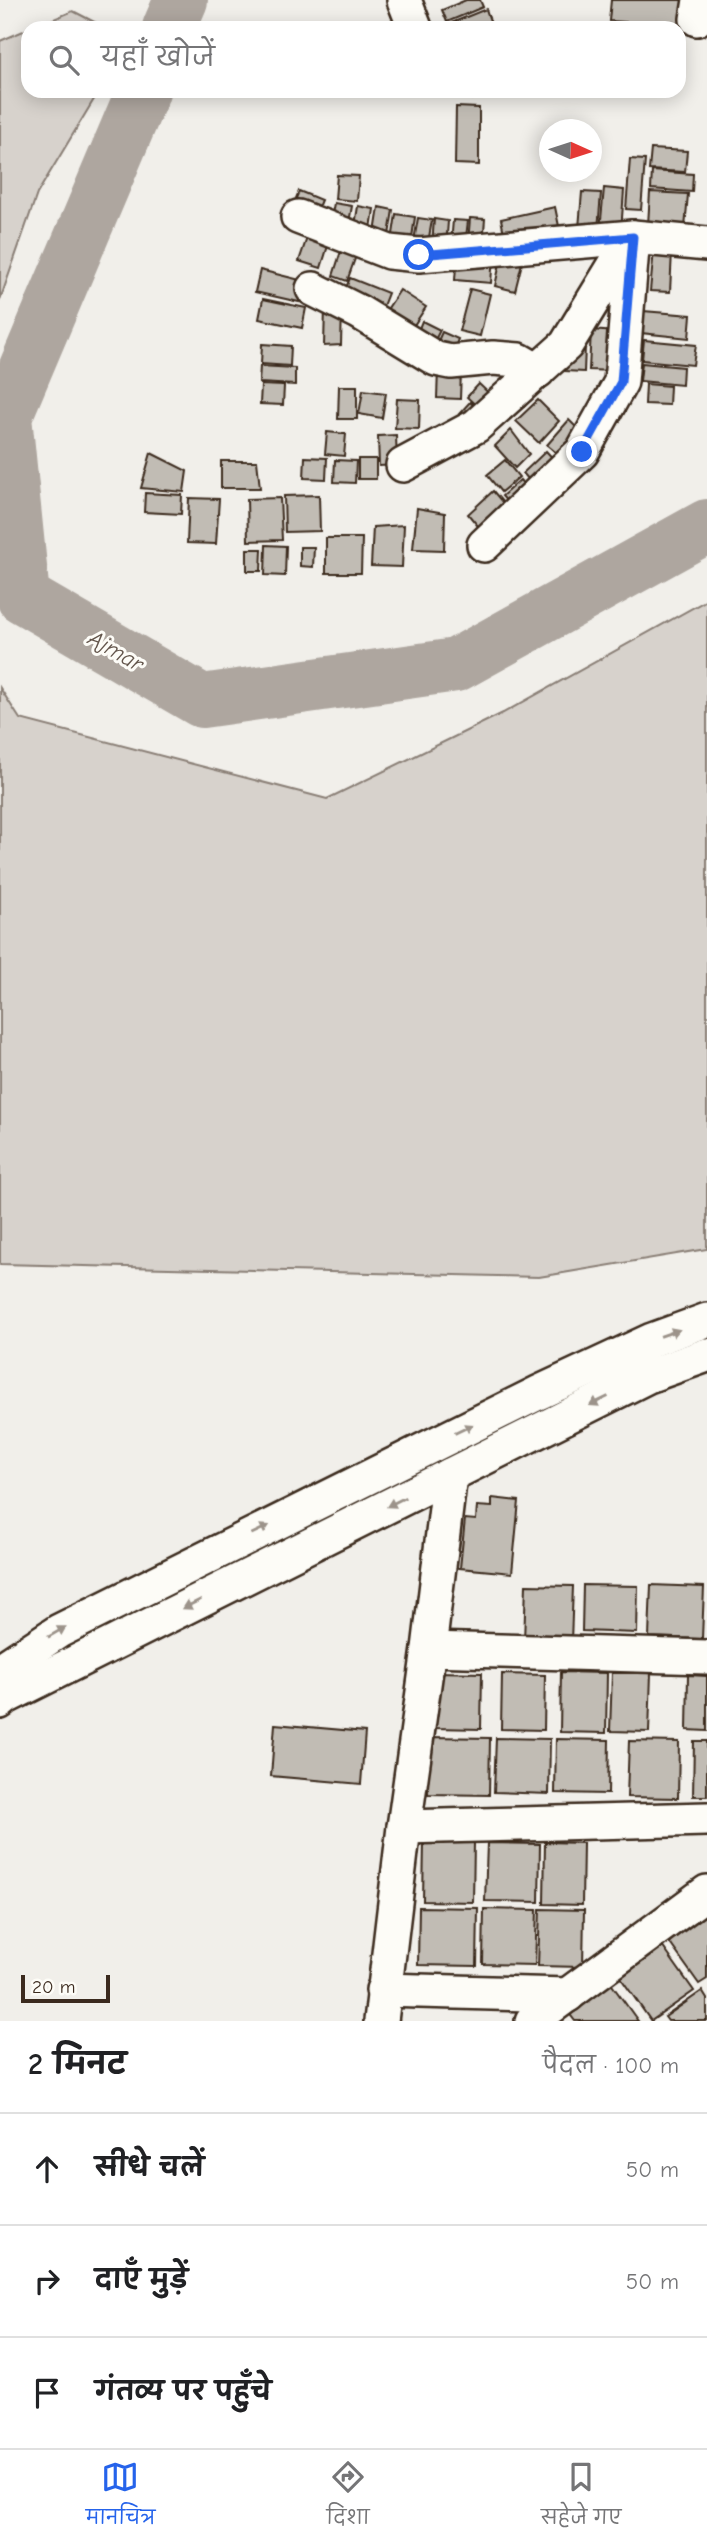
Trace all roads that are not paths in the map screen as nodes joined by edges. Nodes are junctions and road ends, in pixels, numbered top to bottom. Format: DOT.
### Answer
graph roads {
  1 [pos="404,0"];
  2 [pos="412,21"];
  3 [pos="298,217"];
  4 [pos="633,237"];
  5 [pos="707,244"];
  6 [pos="313,289"];
  7 [pos="538,371"];
  8 [pos="402,464"];
  9 [pos="484,545"];
  10 [pos="707,1320"];
  11 [pos="707,1355"];
  12 [pos="450,1475"];
  13 [pos="429,1650"];
  14 [pos="707,1657"];
  15 [pos="0,1670"];
  16 [pos="0,1702"];
  17 [pos="707,1819"];
  18 [pos="404,1827"];
  19 [pos="707,1892"];
  20 [pos="568,1995"];
  21 [pos="382,2006"];
  22 [pos="532,2021"];
  1 -- 2 [label="street"];
  3 -- 4 [label="street"];
  4 -- 5 [label="street"];
  4 -- 7 [label="street"];
  4 -- 9 [label="street"];
  6 -- 7 [label="street"];
  7 -- 8 [label="street"];
  15 -- 10 [label="street, one-way"];
  11 -- 12 [label="street, one-way"];
  12 -- 13 [label="street"];
  12 -- 16 [label="street, one-way"];
  13 -- 14 [label="street"];
  13 -- 18 [label="street"];
  17 -- 18 [label="street"];
  18 -- 21 [label="street"];
  19 -- 20 [label="street"];
  20 -- 21 [label="street"];
  20 -- 22 [label="street"];
}
